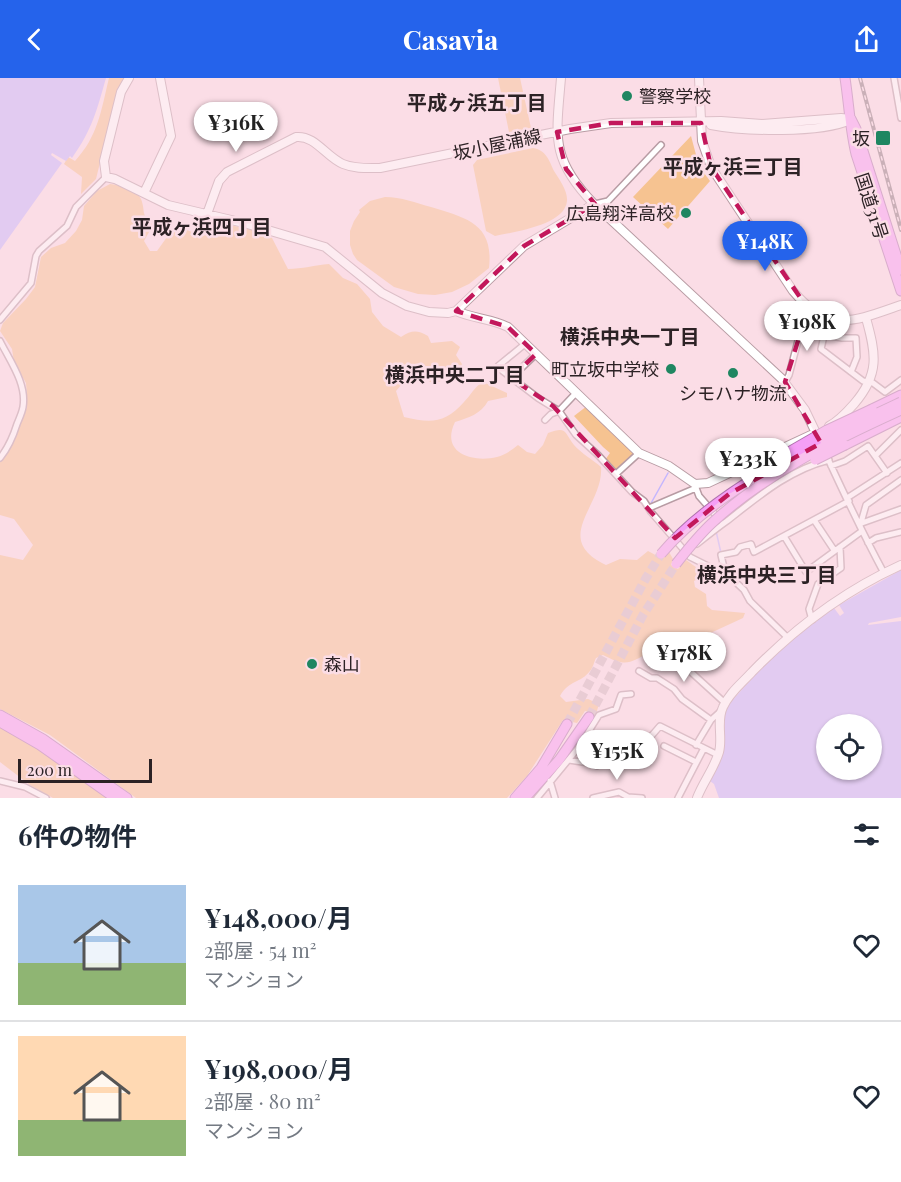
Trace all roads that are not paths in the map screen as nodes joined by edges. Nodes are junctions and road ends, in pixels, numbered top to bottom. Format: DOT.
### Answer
graph roads {
  1 [pos="129,78"];
  2 [pos="160,78"];
  3 [pos="561,78"];
  4 [pos="699,78"];
  5 [pos="844,78"];
  6 [pos="894,78"];
  7 [pos="901,118"];
  8 [pos="851,119"];
  9 [pos="701,123"];
  10 [pos="557,132"];
  11 [pos="661,145"];
  12 [pos="106,177"];
  13 [pos="144,193"];
  14 [pos="594,204"];
  15 [pos="207,214"];
  16 [pos="901,270"];
  17 [pos="901,291"];
  18 [pos="901,305"];
  19 [pos="808,309"];
  20 [pos="456,311"];
  21 [pos="828,318"];
  22 [pos="866,318"];
  23 [pos="0,320"];
  24 [pos="825,335"];
  25 [pos="0,341"];
  26 [pos="525,344"];
  27 [pos="536,354"];
  28 [pos="851,372"];
  29 [pos="511,378"];
  30 [pos="901,380"];
  31 [pos="785,382"];
  32 [pos="869,382"];
  33 [pos="576,393"];
  34 [pos="901,395"];
  35 [pos="901,402"];
  36 [pos="901,410"];
  37 [pos="559,411"];
  38 [pos="901,417"];
  39 [pos="545,420"];
  40 [pos="901,430"];
  41 [pos="816,433"];
  42 [pos="639,453"];
  43 [pos="875,456"];
  44 [pos="0,458"];
  45 [pos="830,463"];
  46 [pos="901,463"];
  47 [pos="887,473"];
  48 [pos="616,474"];
  49 [pos="901,480"];
  50 [pos="697,486"];
  51 [pos="848,500"];
  52 [pos="649,507"];
  53 [pos="901,509"];
  54 [pos="695,520"];
  55 [pos="814,520"];
  56 [pos="723,524"];
  57 [pos="862,527"];
  58 [pos="901,532"];
  59 [pos="784,536"];
  60 [pos="868,543"];
  61 [pos="837,548"];
  62 [pos="688,550"];
  63 [pos="661,554"];
  64 [pos="676,564"];
  65 [pos="901,566"];
  66 [pos="723,568"];
  67 [pos="884,573"];
  68 [pos="812,620"];
  69 [pos="788,638"];
  70 [pos="639,671"];
  71 [pos="692,673"];
  72 [pos="631,694"];
  73 [pos="725,703"];
  74 [pos="721,711"];
  75 [pos="0,715"];
  76 [pos="590,717"];
  77 [pos="711,720"];
  78 [pos="0,722"];
  79 [pos="567,724"];
  80 [pos="696,745"];
  81 [pos="664,746"];
  82 [pos="704,748"];
  83 [pos="718,755"];
  84 [pos="569,760"];
  85 [pos="696,762"];
  86 [pos="547,780"];
  87 [pos="0,781"];
  88 [pos="46,798"];
  89 [pos="115,798"];
  90 [pos="127,798"];
  91 [pos="515,798"];
  92 [pos="526,798"];
  93 [pos="537,798"];
  94 [pos="555,798"];
  95 [pos="593,798"];
  96 [pos="642,798"];
  97 [pos="678,798"];
  98 [pos="697,798"];
  1 -- 12 [label="street"];
  2 -- 13 [label="street"];
  3 -- 10 [label="street"];
  4 -- 9 [label="street"];
  5 -- 8 [label="highway, 国道31号"];
  6 -- 7 [label="street"];
  8 -- 9 [label="street, 坂小屋浦線"];
  8 -- 16 [label="highway, 国道31号"];
  8 -- 17 [label="highway, 国道31号"];
  9 -- 10 [label="street, 坂小屋浦線"];
  9 -- 19 [label="street"];
  10 -- 14 [label="street"];
  10 -- 15 [label="street, 坂小屋浦線"];
  11 -- 14 [label="street"];
  12 -- 13 [label="street"];
  12 -- 23 [label="street"];
  13 -- 15 [label="street"];
  14 -- 20 [label="street"];
  14 -- 31 [label="street"];
  15 -- 20 [label="street"];
  18 -- 22 [label="street"];
  19 -- 21 [label="street"];
  19 -- 31 [label="street"];
  20 -- 26 [label="street"];
  21 -- 22 [label="street"];
  21 -- 24 [label="street"];
  22 -- 32 [label="street"];
  24 -- 28 [label="street"];
  24 -- 28 [label="street"];
  25 -- 44 [label="street"];
  26 -- 27 [label="street"];
  26 -- 29 [label="street"];
  27 -- 29 [label="street"];
  27 -- 33 [label="street"];
  28 -- 32 [label="street"];
  29 -- 37 [label="street"];
  30 -- 32 [label="street"];
  31 -- 41 [label="street"];
  32 -- 41 [label="street"];
  33 -- 37 [label="street"];
  33 -- 42 [label="street"];
  34 -- 54 [label="highway, bridge"];
  35 -- 54 [label="highway, bridge"];
  36 -- 62 [label="highway, bridge"];
  37 -- 39 [label="street"];
  37 -- 48 [label="street"];
  38 -- 62 [label="highway, bridge"];
  40 -- 43 [label="street"];
  41 -- 45 [label="street"];
  41 -- 50 [label="street"];
  42 -- 48 [label="street"];
  42 -- 50 [label="street"];
  43 -- 45 [label="street"];
  43 -- 47 [label="street"];
  45 -- 51 [label="street"];
  45 -- 56 [label="street"];
  46 -- 47 [label="street"];
  47 -- 51 [label="street"];
  48 -- 52 [label="street"];
  49 -- 57 [label="street"];
  50 -- 52 [label="street"];
  50 -- 56 [label="street"];
  51 -- 55 [label="street"];
  51 -- 57 [label="street"];
  52 -- 62 [label="street"];
  53 -- 57 [label="street"];
  54 -- 63 [label="highway, bridge"];
  55 -- 59 [label="street"];
  55 -- 61 [label="street"];
  56 -- 62 [label="street"];
  57 -- 60 [label="street"];
  57 -- 61 [label="street"];
  58 -- 60 [label="street"];
  59 -- 61 [label="street"];
  59 -- 66 [label="street"];
  60 -- 67 [label="street"];
  61 -- 68 [label="street"];
  62 -- 64 [label="highway, bridge"];
  62 -- 66 [label="street"];
  65 -- 67 [label="street"];
  66 -- 69 [label="street"];
  67 -- 68 [label="street"];
  68 -- 69 [label="street"];
  69 -- 73 [label="street"];
  70 -- 77 [label="street"];
  71 -- 73 [label="street"];
  72 -- 84 [label="street"];
  73 -- 74 [label="street"];
  74 -- 77 [label="street"];
  74 -- 83 [label="street"];
  75 -- 90 [label="highway"];
  76 -- 86 [label="highway"];
  77 -- 80 [label="street"];
  78 -- 89 [label="highway"];
  79 -- 91 [label="highway"];
  80 -- 82 [label="street"];
  80 -- 84 [label="street"];
  81 -- 85 [label="street"];
  82 -- 83 [label="street"];
  82 -- 85 [label="street"];
  83 -- 98 [label="street"];
  84 -- 86 [label="street"];
  85 -- 97 [label="street"];
  86 -- 92 [label="highway"];
  86 -- 93 [label="street"];
  86 -- 94 [label="street"];
  87 -- 88 [label="street"];
  95 -- 96 [label="street"];
}
